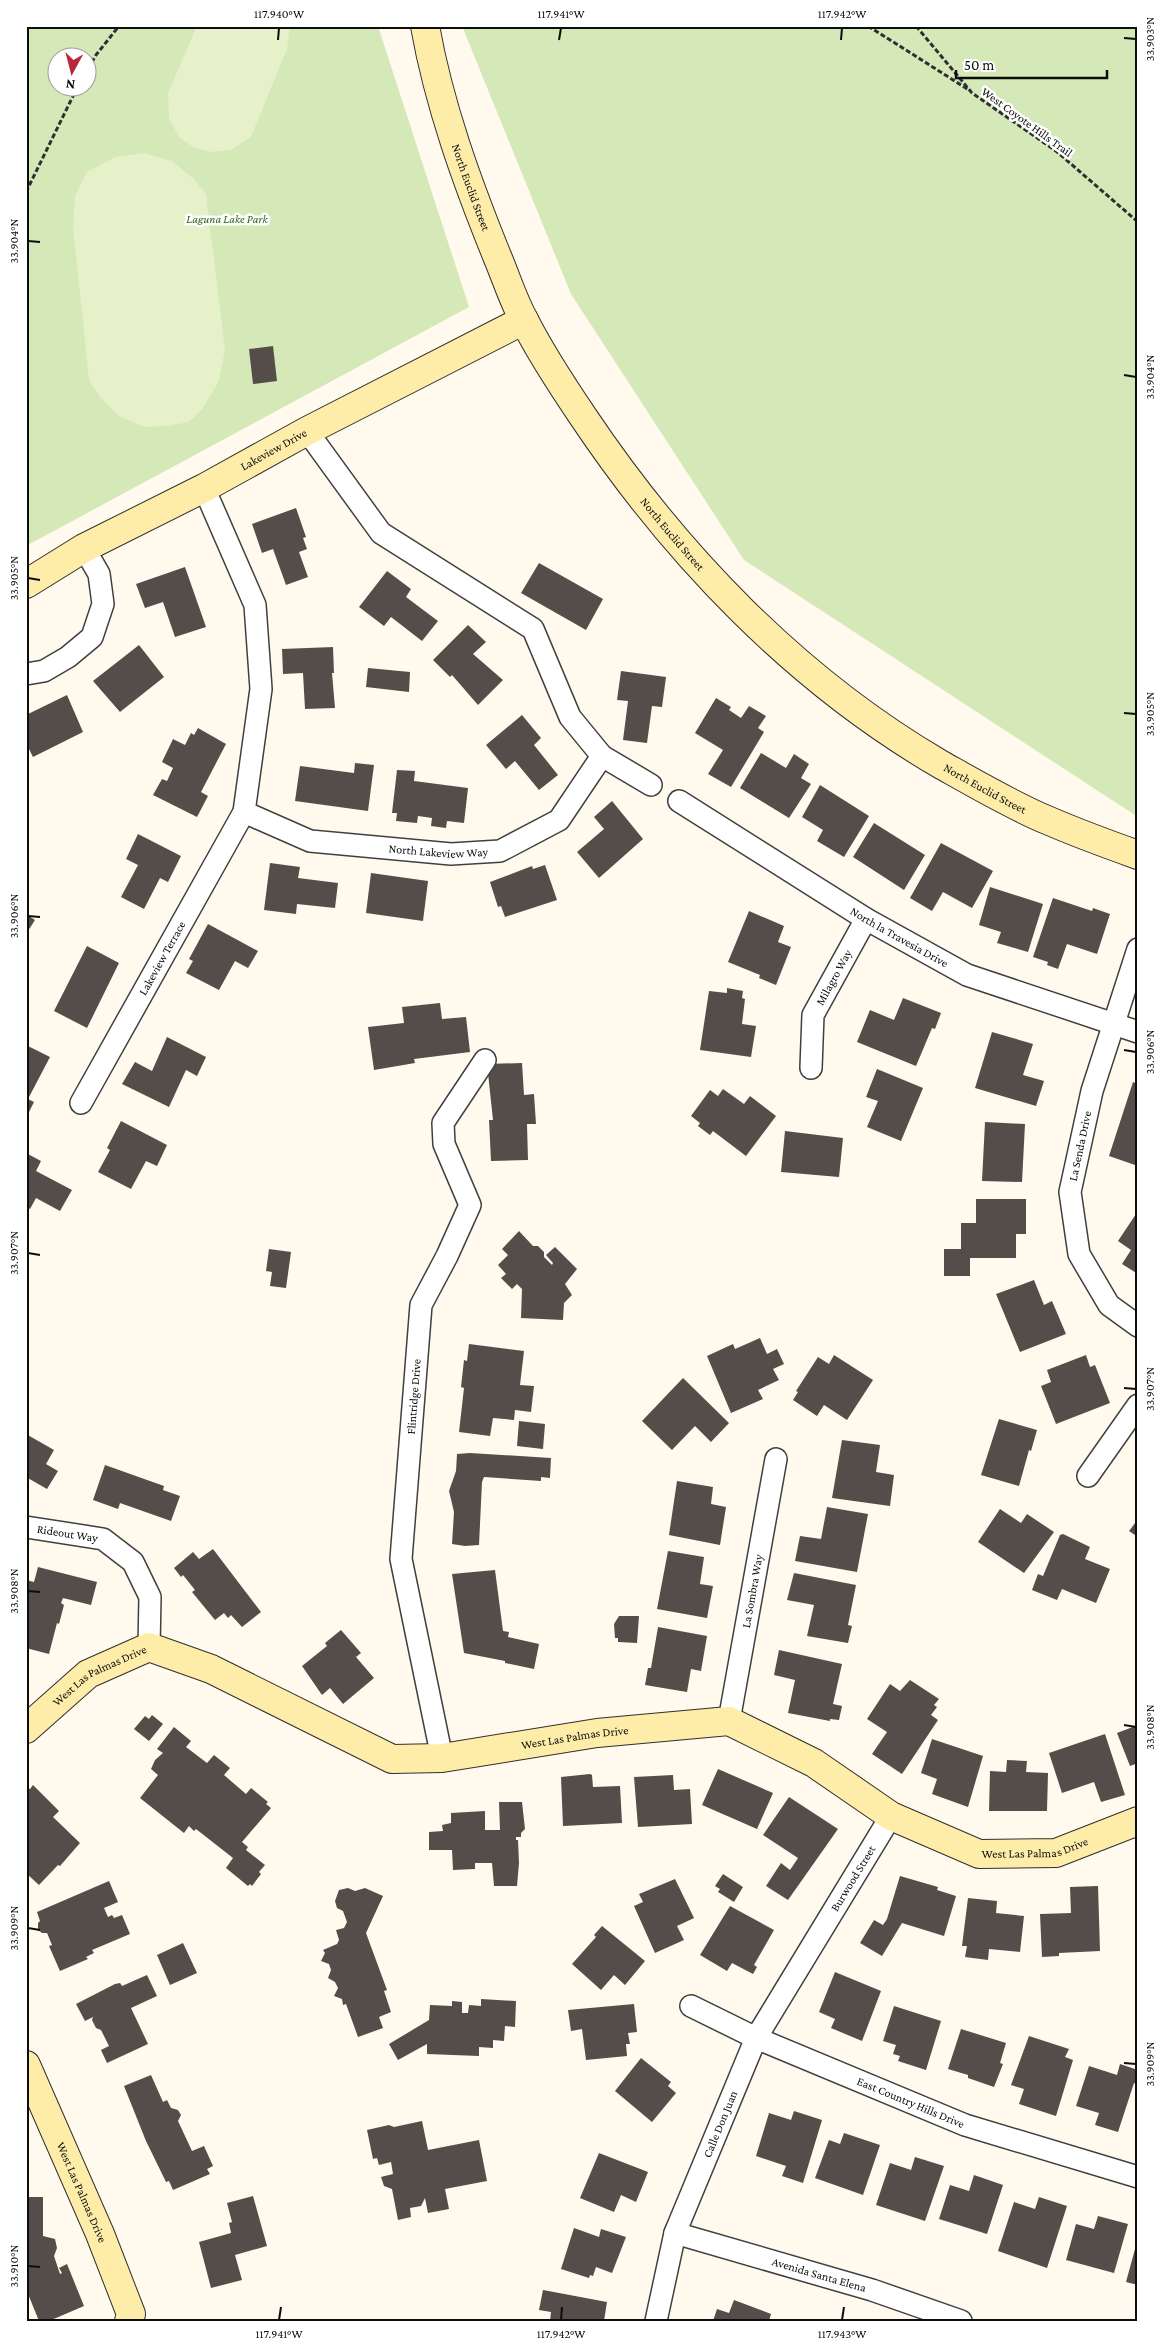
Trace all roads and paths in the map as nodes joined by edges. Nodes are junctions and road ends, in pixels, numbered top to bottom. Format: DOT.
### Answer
graph roads {
  1 [pos="119,26"];
  2 [pos="425,26"];
  3 [pos="868,26"];
  4 [pos="916,26"];
  5 [pos="98,52"];
  6 [pos="972,93"];
  7 [pos="72,98"];
  8 [pos="26,192"];
  9 [pos="1138,222"];
  10 [pos="524,320"];
  11 [pos="308,431"];
  12 [pos="204,488"];
  13 [pos="84,548"];
  14 [pos="26,584"];
  15 [pos="26,674"];
  16 [pos="602,756"];
  17 [pos="651,785"];
  18 [pos="679,802"];
  19 [pos="244,812"];
  20 [pos="1138,855"];
  21 [pos="866,919"];
  22 [pos="1138,949"];
  23 [pos="1114,1024"];
  24 [pos="1138,1032"];
  25 [pos="486,1060"];
  26 [pos="811,1068"];
  27 [pos="81,1103"];
  28 [pos="1138,1326"];
  29 [pos="1138,1405"];
  30 [pos="776,1459"];
  31 [pos="1088,1476"];
  32 [pos="26,1527"];
  33 [pos="149,1647"];
  34 [pos="729,1721"];
  35 [pos="26,1729"];
  36 [pos="442,1758"];
  37 [pos="891,1816"];
  38 [pos="1138,1821"];
  39 [pos="814,1940"];
  40 [pos="691,2006"];
  41 [pos="756,2038"];
  42 [pos="26,2065"];
  43 [pos="1138,2177"];
  44 [pos="675,2233"];
  45 [pos="129,2321"];
  46 [pos="656,2321"];
  47 [pos="961,2321"];
  1 -- 5 [label="path"];
  2 -- 10 [label="street, North Euclid Street"];
  3 -- 6 [label="path"];
  4 -- 6 [label="path, West Coyote Hills Trail"];
  6 -- 9 [label="path, West Coyote Hills Trail"];
  7 -- 8 [label="path"];
  10 -- 11 [label="street, Lakeview Drive"];
  10 -- 20 [label="street, North Euclid Street"];
  11 -- 12 [label="street, Lakeview Drive"];
  11 -- 16 [label="street"];
  12 -- 13 [label="street, Lakeview Drive"];
  12 -- 19 [label="street"];
  13 -- 14 [label="street, Lakeview Drive"];
  13 -- 15 [label="street"];
  16 -- 17 [label="street"];
  16 -- 19 [label="street, North Lakeview Way"];
  18 -- 21 [label="street, North la Travesia Drive"];
  19 -- 27 [label="street, Lakeview Terrace"];
  21 -- 23 [label="street, North la Travesia Drive"];
  21 -- 26 [label="street, Milagro Way"];
  22 -- 23 [label="street, La Senda Drive"];
  23 -- 24 [label="street, North la Travesia Drive"];
  23 -- 28 [label="street, La Senda Drive"];
  25 -- 36 [label="street, Flintridge Drive"];
  29 -- 31 [label="street"];
  30 -- 34 [label="street, La Sombra Way"];
  32 -- 33 [label="street, Rideout Way"];
  33 -- 35 [label="street, West Las Palmas Drive"];
  33 -- 36 [label="street, West Las Palmas Drive"];
  34 -- 36 [label="street, West Las Palmas Drive"];
  34 -- 37 [label="street, West Las Palmas Drive"];
  37 -- 38 [label="street, West Las Palmas Drive"];
  37 -- 39 [label="street, Burwood Street"];
  39 -- 41 [label="street, Calle Don Juan"];
  40 -- 41 [label="street, East Country Hills Drive"];
  41 -- 43 [label="street, East Country Hills Drive"];
  41 -- 44 [label="street, Calle Don Juan"];
  42 -- 45 [label="street, West Las Palmas Drive"];
  44 -- 46 [label="street, Calle Don Juan"];
  44 -- 47 [label="street, Avenida Santa Elena"];
}
